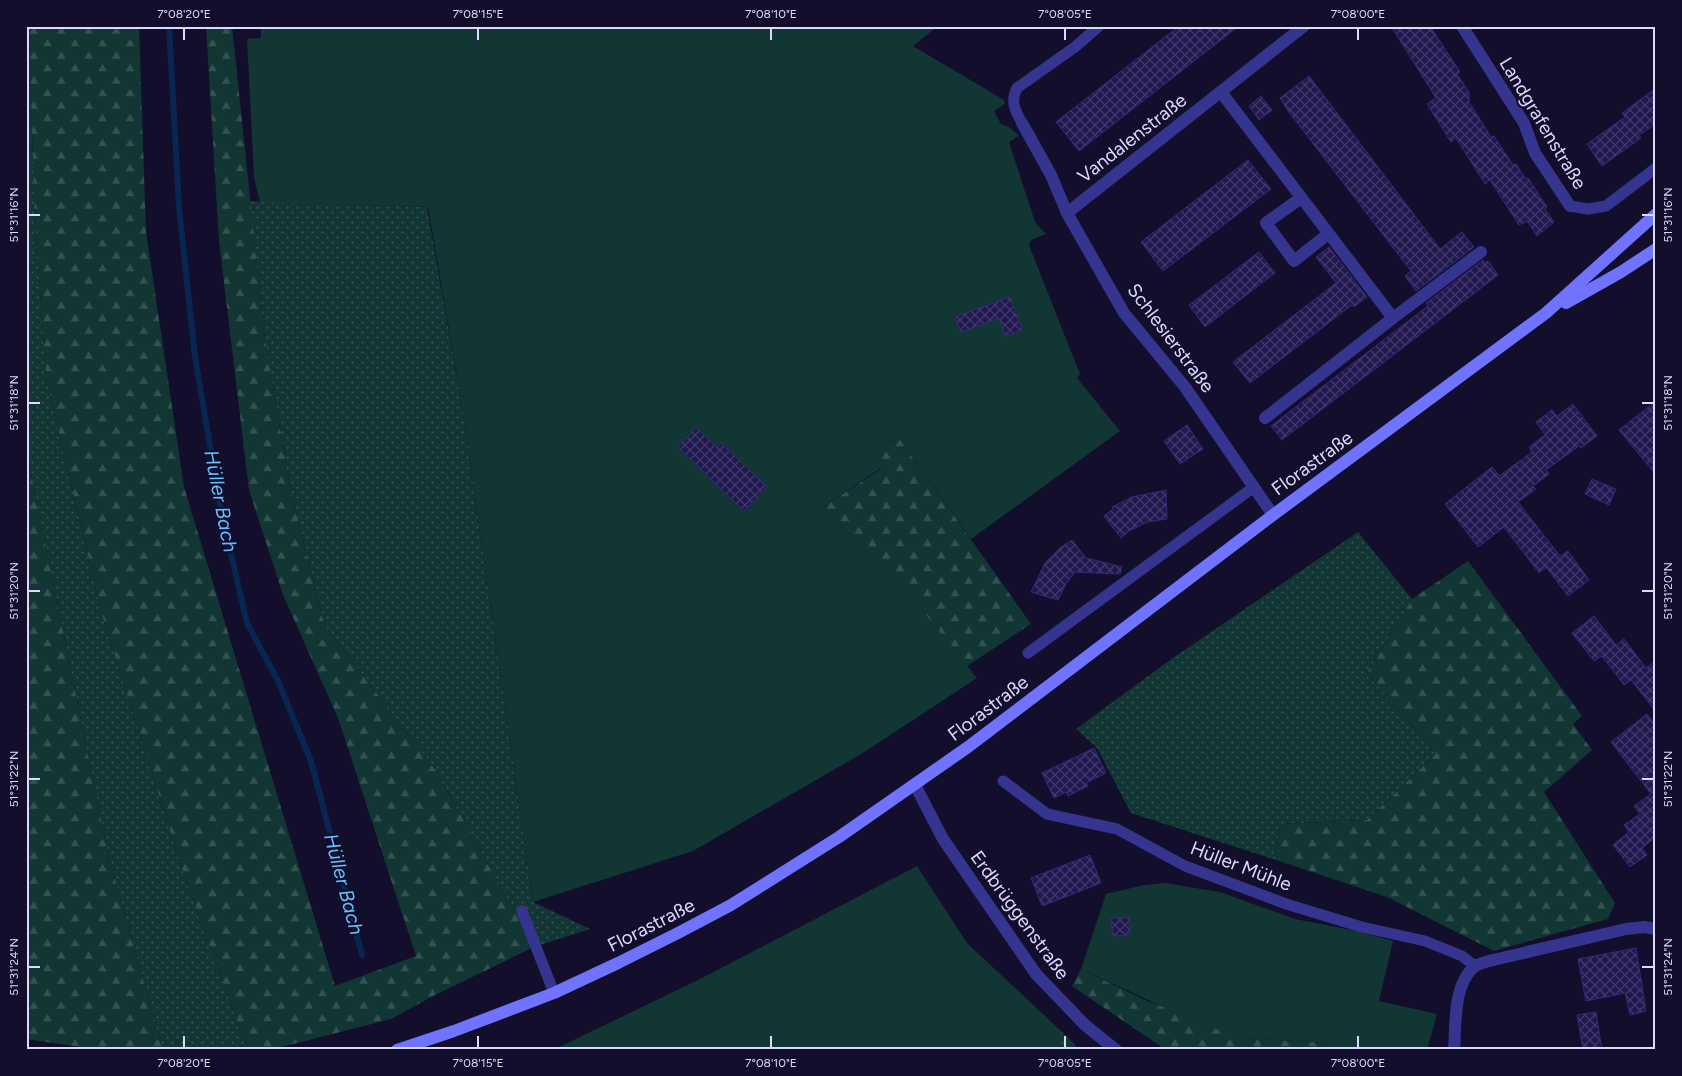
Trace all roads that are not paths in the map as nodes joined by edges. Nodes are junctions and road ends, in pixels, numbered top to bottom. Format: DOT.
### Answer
graph roads {
  1 [pos="1098,26"];
  2 [pos="1304,26"];
  3 [pos="1462,26"];
  4 [pos="1221,92"];
  5 [pos="1022,123"];
  6 [pos="1656,168"];
  7 [pos="1301,198"];
  8 [pos="1570,206"];
  9 [pos="1067,213"];
  10 [pos="1656,214"];
  11 [pos="1328,234"];
  12 [pos="1656,249"];
  13 [pos="1481,252"];
  14 [pos="1546,313"];
  15 [pos="1393,318"];
  16 [pos="1265,418"];
  17 [pos="1254,487"];
  18 [pos="1273,515"];
  19 [pos="1028,653"];
  20 [pos="1003,781"];
  21 [pos="915,785"];
  22 [pos="522,911"];
  23 [pos="1656,929"];
  24 [pos="1475,966"];
  25 [pos="554,993"];
  26 [pos="400,1049"];
  27 [pos="1116,1050"];
  28 [pos="1454,1050"];
  1 -- 5 [label="lane"];
  2 -- 4 [label="street, Vandalenstraße"];
  3 -- 8 [label="street, Landgrafenstraße"];
  4 -- 7 [label="street"];
  4 -- 9 [label="street, Vandalenstraße"];
  5 -- 9 [label="street, Schlesierstraße"];
  6 -- 8 [label="lane, Landgrafenstraße"];
  7 -- 11 [label="street"];
  7 -- 11 [label="street"];
  9 -- 17 [label="street, Schlesierstraße"];
  10 -- 14 [label="main road, Florastraße"];
  11 -- 15 [label="street"];
  12 -- 14 [label="main road, Florastraße"];
  13 -- 15 [label="street"];
  14 -- 18 [label="main road, Florastraße"];
  15 -- 16 [label="street"];
  17 -- 18 [label="street, Schlesierstraße"];
  17 -- 19 [label="lane"];
  18 -- 21 [label="main road, Florastraße"];
  20 -- 24 [label="lane, Hüller Mühle"];
  21 -- 25 [label="main road, Florastraße"];
  21 -- 27 [label="street, Erdbrüggenstraße"];
  22 -- 25 [label="lane"];
  23 -- 24 [label="street"];
  24 -- 28 [label="street"];
  25 -- 26 [label="main road, Florastraße"];
}
